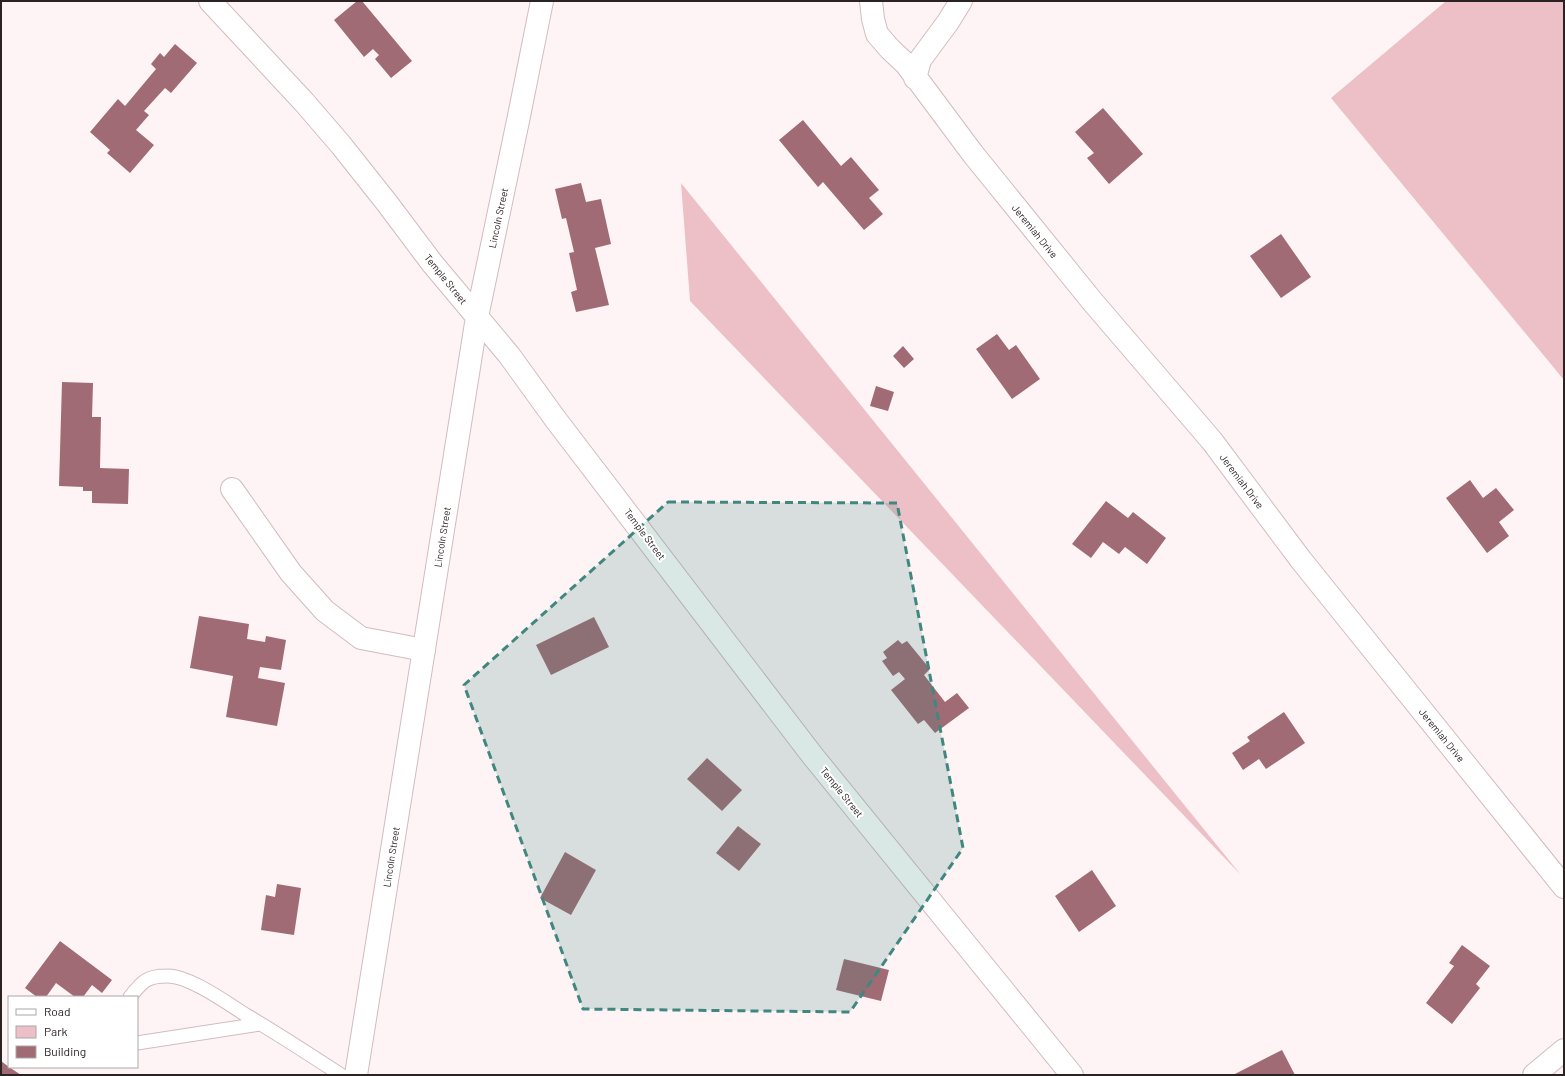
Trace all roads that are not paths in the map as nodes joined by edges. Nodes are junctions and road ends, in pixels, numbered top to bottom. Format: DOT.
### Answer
graph roads {
  1 [pos="210,1"];
  2 [pos="542,1"];
  3 [pos="871,1"];
  4 [pos="961,1"];
  5 [pos="915,78"];
  6 [pos="477,317"];
  7 [pos="232,488"];
  8 [pos="424,650"];
  9 [pos="1564,887"];
  10 [pos="131,996"];
  11 [pos="260,1024"];
  12 [pos="138,1043"];
  13 [pos="1564,1050"];
  14 [pos="341,1075"];
  15 [pos="356,1075"];
  16 [pos="1072,1075"];
  17 [pos="1534,1075"];
  1 -- 6 [label="main road, Temple Street"];
  2 -- 6 [label="main road, Lincoln Street"];
  3 -- 5 [label="main road, Jeremiah Drive"];
  4 -- 5 [label="main road"];
  5 -- 9 [label="main road, Jeremiah Drive"];
  6 -- 8 [label="main road, Lincoln Street"];
  6 -- 16 [label="main road, Temple Street"];
  7 -- 8 [label="main road"];
  8 -- 15 [label="main road, Lincoln Street"];
  10 -- 11 [label="lane"];
  11 -- 12 [label="lane"];
  11 -- 14 [label="lane"];
  13 -- 17 [label="main road"];
}
